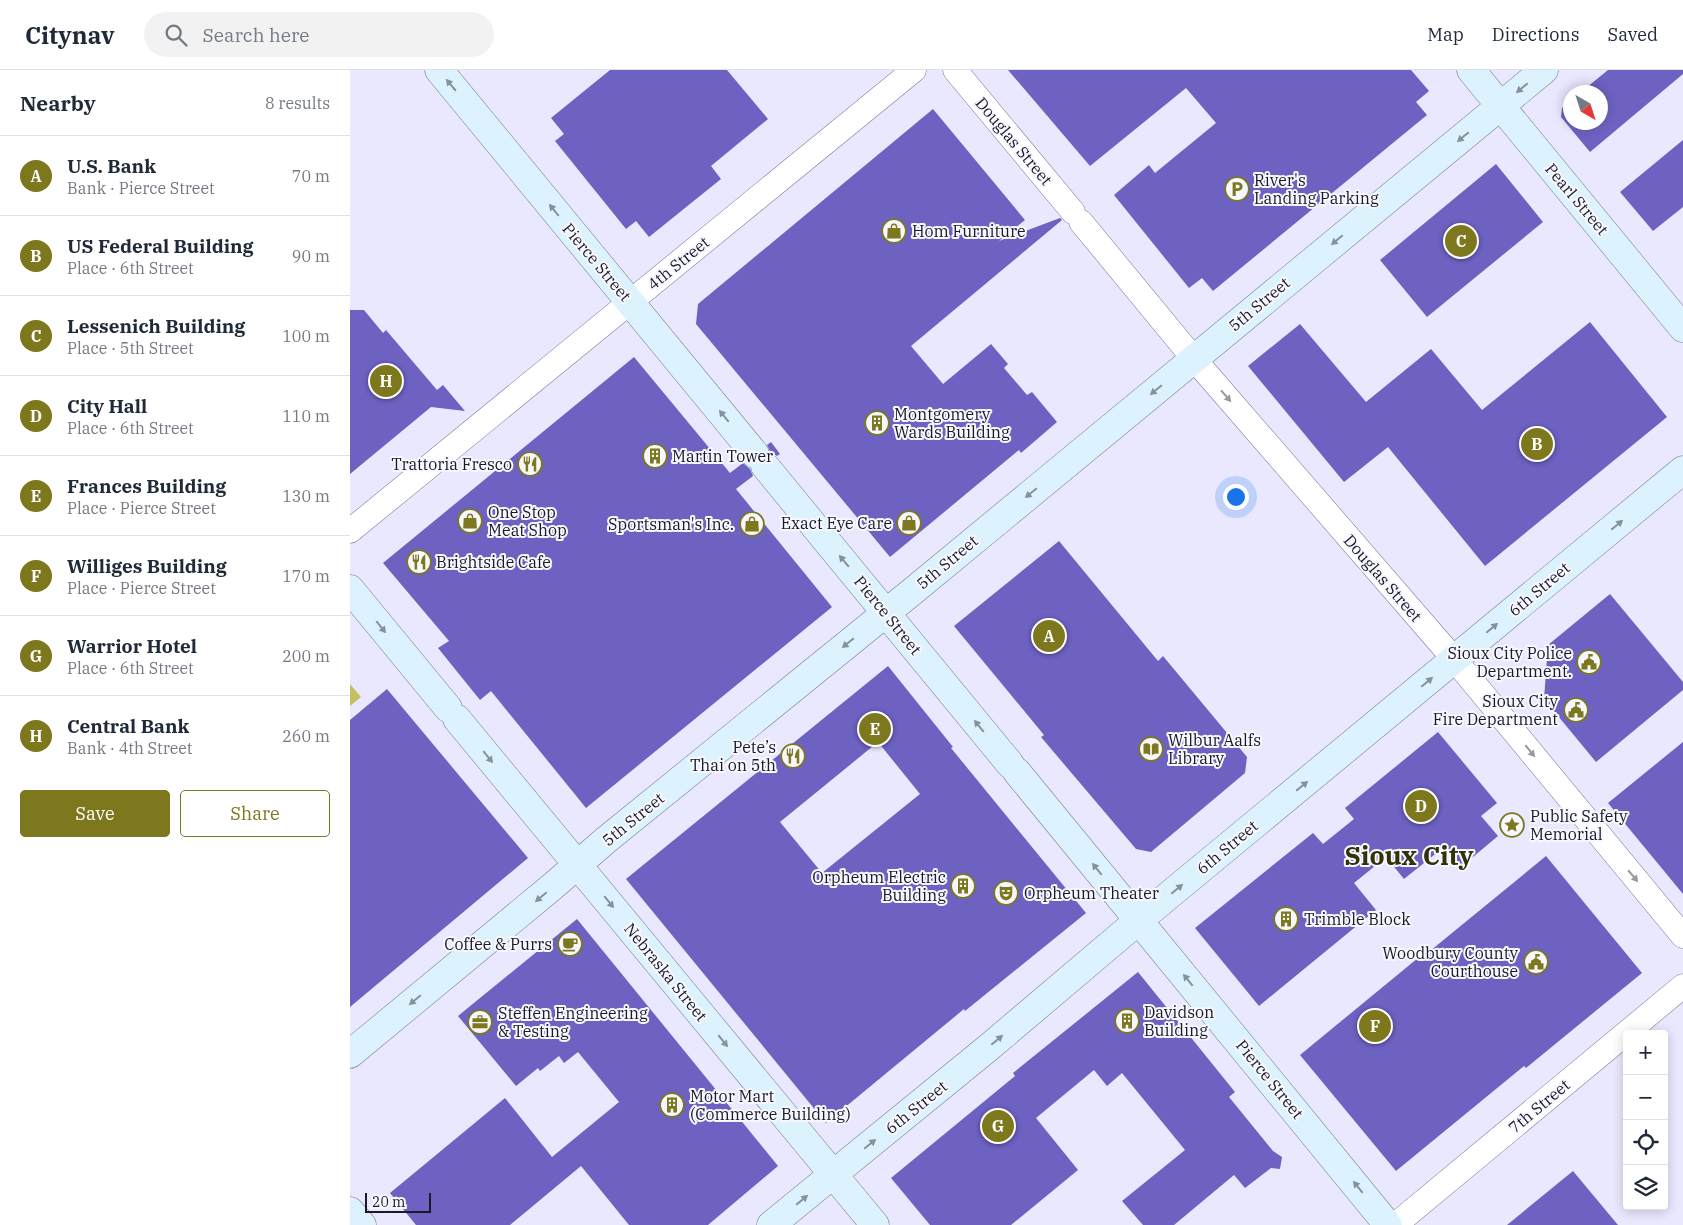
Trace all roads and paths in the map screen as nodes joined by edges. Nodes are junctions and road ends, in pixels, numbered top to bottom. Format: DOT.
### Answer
graph roads {
  1 [pos="438,70"];
  2 [pos="914,70"];
  3 [pos="955,70"];
  4 [pos="1471,70"];
  5 [pos="1544,70"];
  6 [pos="1500,106"];
  7 [pos="630,302"];
  8 [pos="1683,328"];
  9 [pos="1194,359"];
  10 [pos="1683,470"];
  11 [pos="350,531"];
  12 [pos="350,589"];
  13 [pos="886,612"];
  14 [pos="1454,660"];
  15 [pos="578,865"];
  16 [pos="1139,920"];
  17 [pos="1683,936"];
  18 [pos="1683,986"];
  19 [pos="350,1054"];
  20 [pos="832,1174"];
  21 [pos="350,1211"];
  22 [pos="362,1225"];
  23 [pos="771,1225"];
  24 [pos="875,1225"];
  25 [pos="1388,1225"];
  26 [pos="1395,1225"];
  7 -- 1 [label="main road, Pierce Street, one-way"];
  2 -- 7 [label="street, 4th Street"];
  3 -- 9 [label="street, Douglas Street"];
  4 -- 6 [label="main road, Pearl Street"];
  5 -- 6 [label="main road, 5th Street, one-way"];
  6 -- 8 [label="main road, Pearl Street"];
  6 -- 9 [label="main road, 5th Street, one-way"];
  7 -- 11 [label="street, 4th Street"];
  13 -- 7 [label="main road, Pierce Street, one-way"];
  9 -- 13 [label="main road, 5th Street, one-way"];
  9 -- 14 [label="street, Douglas Street, one-way"];
  14 -- 10 [label="main road, 6th Street, one-way"];
  12 -- 15 [label="main road, Nebraska Street, one-way"];
  13 -- 15 [label="main road, 5th Street, one-way"];
  16 -- 13 [label="main road, Pierce Street, one-way"];
  16 -- 14 [label="main road, 6th Street, one-way"];
  14 -- 17 [label="street, Douglas Street, one-way"];
  15 -- 19 [label="main road, 5th Street, one-way"];
  15 -- 20 [label="main road, Nebraska Street, one-way"];
  20 -- 16 [label="main road, 6th Street, one-way"];
  25 -- 16 [label="main road, Pierce Street, one-way"];
  18 -- 26 [label="street, 7th Street"];
  23 -- 20 [label="main road, 6th Street, one-way"];
  20 -- 24 [label="main road, Nebraska Street"];
  21 -- 22 [label="main road"];
}
